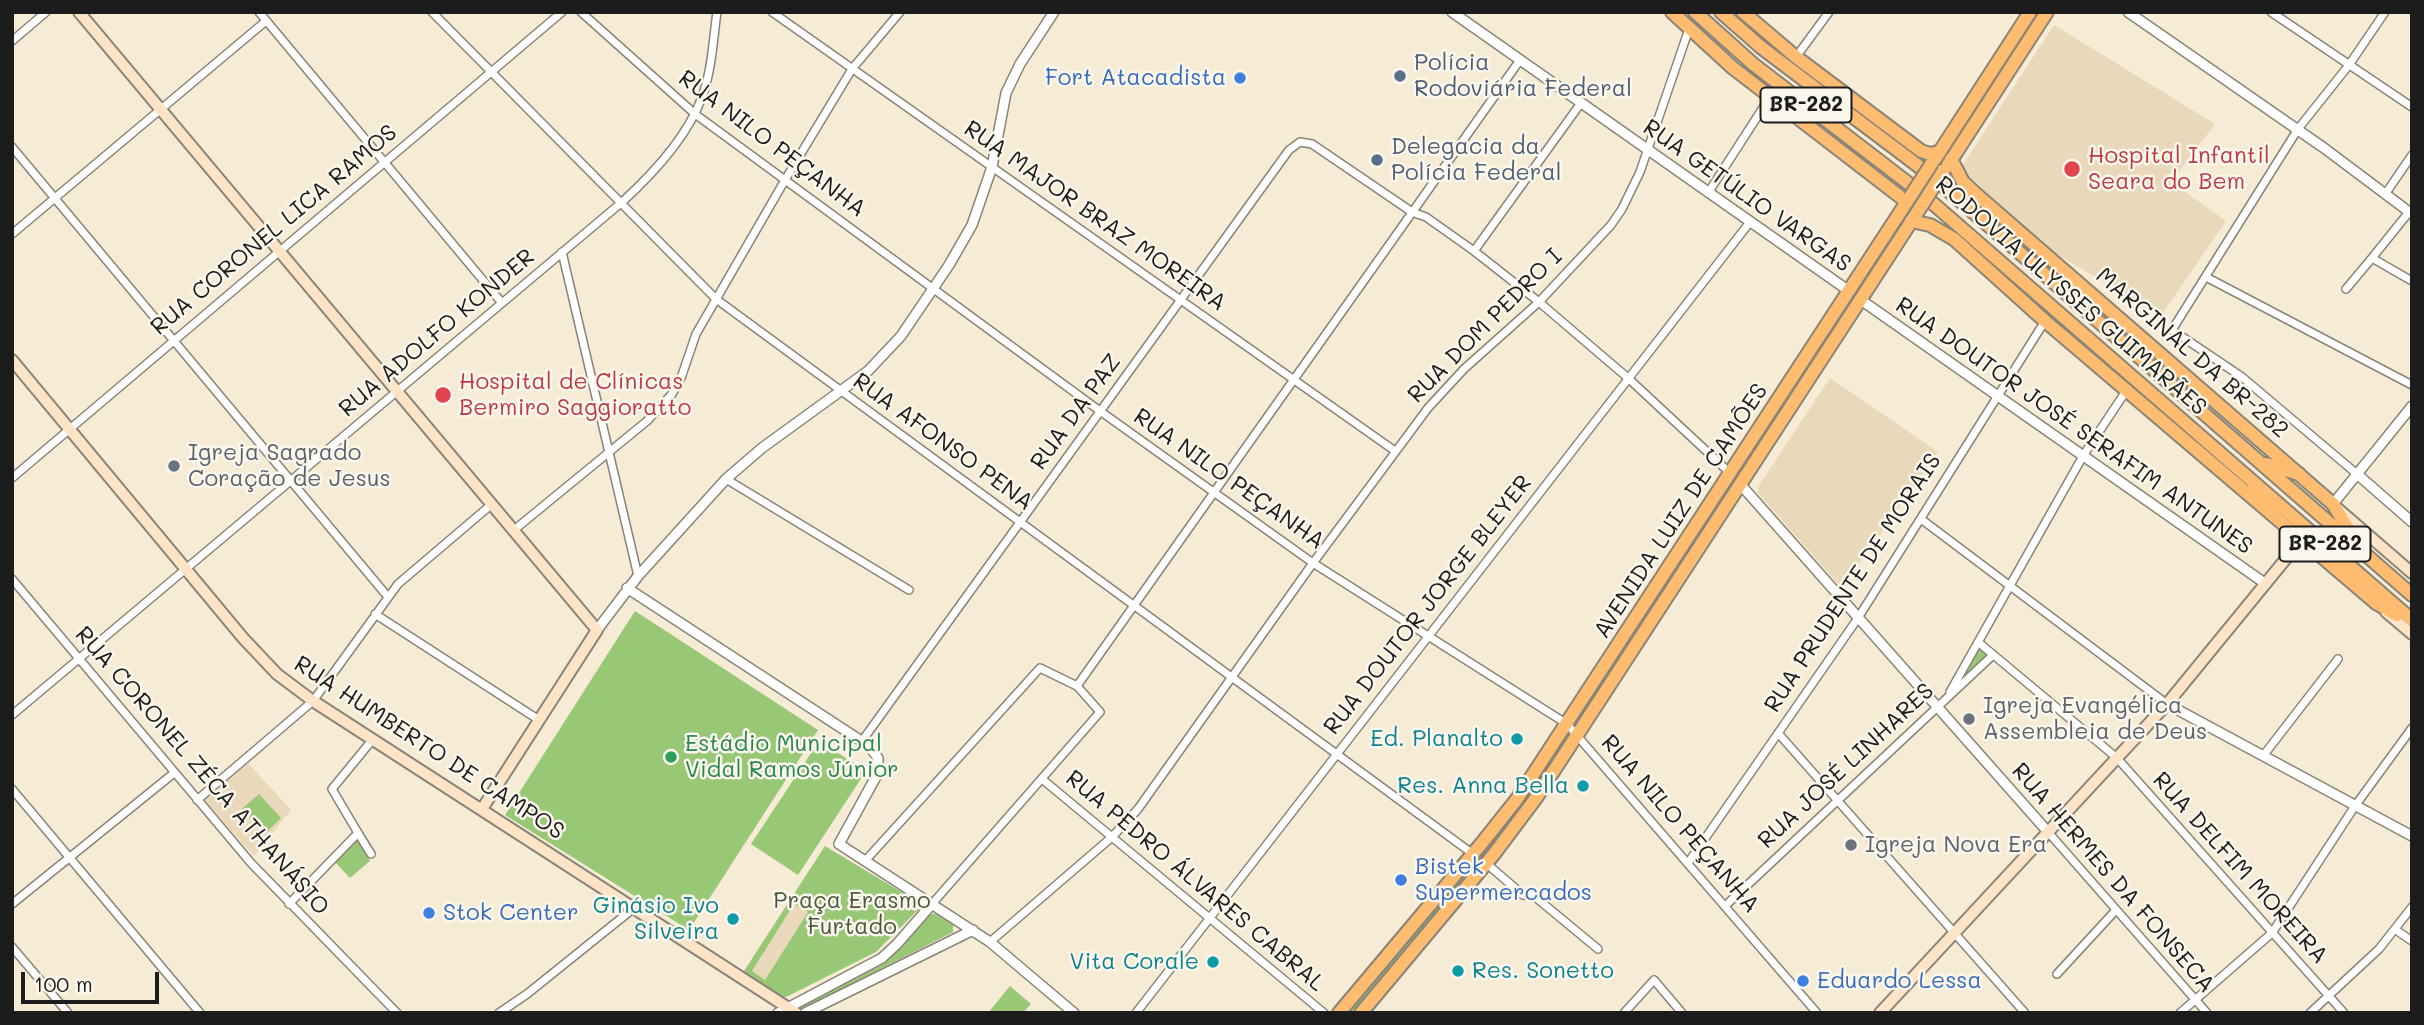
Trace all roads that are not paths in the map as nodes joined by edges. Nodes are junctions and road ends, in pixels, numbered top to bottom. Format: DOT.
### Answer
graph roads {
  1 [pos="46,12"];
  2 [pos="79,12"];
  3 [pos="259,12"];
  4 [pos="432,12"];
  5 [pos="562,12"];
  6 [pos="581,12"];
  7 [pos="717,12"];
  8 [pos="772,12"];
  9 [pos="900,12"];
  10 [pos="1452,12"];
  11 [pos="1672,12"];
  12 [pos="1695,12"];
  13 [pos="1721,12"];
  14 [pos="1743,12"];
  15 [pos="1829,12"];
  16 [pos="2030,12"];
  17 [pos="2128,12"];
  18 [pos="2271,12"];
  19 [pos="2385,12"];
  20 [pos="1053,13"];
  21 [pos="2042,15"];
  22 [pos="266,21"];
  23 [pos="1689,29"];
  24 [pos="12,41"];
  25 [pos="1796,57"];
  26 [pos="1520,60"];
  27 [pos="2349,65"];
  28 [pos="852,69"];
  29 [pos="491,72"];
  30 [pos="1770,97"];
  31 [pos="1581,103"];
  32 [pos="2412,107"];
  33 [pos="160,109"];
  34 [pos="695,114"];
  35 [pos="2298,129"];
  36 [pos="12,147"];
  37 [pos="1648,150"];
  38 [pos="2412,155"];
  39 [pos="1936,157"];
  40 [pos="384,162"];
  41 [pos="1948,165"];
  42 [pos="992,167"];
  43 [pos="785,180"];
  44 [pos="1708,192"];
  45 [pos="2386,193"];
  46 [pos="55,198"];
  47 [pos="1908,199"];
  48 [pos="621,203"];
  49 [pos="1412,212"];
  50 [pos="2410,213"];
  51 [pos="1911,221"];
  52 [pos="1750,222"];
  53 [pos="12,234"];
  54 [pos="279,251"];
  55 [pos="1474,251"];
  56 [pos="562,252"];
  57 [pos="2372,258"];
  58 [pos="2206,277"];
  59 [pos="2412,281"];
  60 [pos="933,289"];
  61 [pos="2346,289"];
  62 [pos="1849,291"];
  63 [pos="716,299"];
  64 [pos="1181,300"];
  65 [pos="1861,300"];
  66 [pos="1539,302"];
  67 [pos="502,303"];
  68 [pos="2045,321"];
  69 [pos="174,340"];
  70 [pos="12,360"];
  71 [pos="1628,378"];
  72 [pos="1293,380"];
  73 [pos="2412,385"];
  74 [pos="397,391"];
  75 [pos="2126,391"];
  76 [pos="842,392"];
  77 [pos="1998,396"];
  78 [pos="2411,408"];
  79 [pos="1100,411"];
  80 [pos="69,429"];
  81 [pos="1395,451"];
  82 [pos="609,453"];
  83 [pos="2083,456"];
  84 [pos="2262,464"];
  85 [pos="2238,469"];
  86 [pos="1730,473"];
  87 [pos="2299,474"];
  88 [pos="2357,474"];
  89 [pos="12,478"];
  90 [pos="726,479"];
  91 [pos="290,481"];
  92 [pos="1741,485"];
  93 [pos="1214,492"];
  94 [pos="492,504"];
  95 [pos="2333,504"];
  96 [pos="2272,514"];
  97 [pos="1921,519"];
  98 [pos="1020,522"];
  99 [pos="2412,522"];
  100 [pos="514,530"];
  101 [pos="2302,539"];
  102 [pos="2361,550"];
  103 [pos="1313,563"];
  104 [pos="186,569"];
  105 [pos="2412,573"];
  106 [pos="638,576"];
  107 [pos="12,579"];
  108 [pos="2266,584"];
  109 [pos="2010,586"];
  110 [pos="627,588"];
  111 [pos="909,590"];
  112 [pos="2412,595"];
  113 [pos="388,597"];
  114 [pos="2376,603"];
  115 [pos="1134,605"];
  116 [pos="375,614"];
  117 [pos="1858,618"];
  118 [pos="2412,622"];
  119 [pos="597,630"];
  120 [pos="2412,634"];
  121 [pos="1429,636"];
  122 [pos="1978,642"];
  123 [pos="1993,654"];
  124 [pos="79,659"];
  125 [pos="2338,659"];
  126 [pos="1233,678"];
  127 [pos="1077,686"];
  128 [pos="1946,699"];
  129 [pos="313,701"];
  130 [pos="2167,704"];
  131 [pos="1937,707"];
  132 [pos="12,715"];
  133 [pos="539,720"];
  134 [pos="1567,724"];
  135 [pos="2412,728"];
  136 [pos="1778,733"];
  137 [pos="1578,735"];
  138 [pos="373,739"];
  139 [pos="862,741"];
  140 [pos="1337,754"];
  141 [pos="2263,756"];
  142 [pos="2117,758"];
  143 [pos="174,773"];
  144 [pos="1042,779"];
  145 [pos="12,789"];
  146 [pos="197,800"];
  147 [pos="1838,800"];
  148 [pos="2355,806"];
  149 [pos="482,809"];
  150 [pos="2048,832"];
  151 [pos="358,833"];
  152 [pos="2412,836"];
  153 [pos="1112,837"];
  154 [pos="371,854"];
  155 [pos="1473,854"];
  156 [pos="70,858"];
  157 [pos="865,861"];
  158 [pos="1486,863"];
  159 [pos="1688,863"];
  160 [pos="12,904"];
  161 [pos="289,904"];
  162 [pos="932,904"];
  163 [pos="1725,906"];
  164 [pos="2412,907"];
  165 [pos="634,908"];
  166 [pos="2116,911"];
  167 [pos="1210,918"];
  168 [pos="973,930"];
  169 [pos="2396,930"];
  170 [pos="1955,933"];
  171 [pos="2272,933"];
  172 [pos="2412,941"];
  173 [pos="990,942"];
  174 [pos="12,947"];
  175 [pos="1598,949"];
  176 [pos="2057,974"];
  177 [pos="2329,996"];
  178 [pos="2195,1000"];
  179 [pos="788,1011"];
  180 [pos="68,1013"];
  181 [pos="200,1013"];
  182 [pos="397,1013"];
  183 [pos="499,1013"];
  184 [pos="805,1013"];
  185 [pos="1074,1013"];
  186 [pos="1136,1013"];
  187 [pos="1324,1013"];
  188 [pos="1339,1013"];
  189 [pos="1361,1013"];
  190 [pos="1624,1013"];
  191 [pos="1682,1013"];
  192 [pos="1817,1013"];
  193 [pos="1880,1013"];
  194 [pos="2025,1013"];
  195 [pos="2180,1013"];
  196 [pos="2207,1013"];
  197 [pos="2311,1013"];
  198 [pos="2344,1013"];
  1 -- 24 [label="street"];
  2 -- 33 [label="main road"];
  3 -- 22 [label="street"];
  4 -- 29 [label="street, RUA AFONSO PENA"];
  5 -- 29 [label="street, RUA CORONEL LICA RAMOS"];
  6 -- 34 [label="street, RUA NILO PEÇANHA"];
  7 -- 34 [label="street, RUA ADOLFO KONDER"];
  8 -- 28 [label="street, RUA MAJOR BRAZ MOREIRA"];
  9 -- 28 [label="street"];
  10 -- 26 [label="street, RUA GETÚLIO VARGAS"];
  11 -- 23 [label="main road"];
  12 -- 85 [label="main road, RODOVIA ULYSSES GUIMARÃES / BR-282"];
  13 -- 84 [label="main road, RODOVIA ULYSSES GUIMARÃES / BR-282"];
  14 -- 25 [label="main road"];
  15 -- 25 [label="street"];
  16 -- 39 [label="main road, AVENIDA LUIZ DE CAMÕES"];
  17 -- 35 [label="street"];
  18 -- 27 [label="street"];
  19 -- 27 [label="street"];
  20 -- 42 [label="street"];
  21 -- 41 [label="main road, AVENIDA LUIZ DE CAMÕES"];
  22 -- 33 [label="street"];
  22 -- 40 [label="street"];
  23 -- 30 [label="main road"];
  23 -- 37 [label="street, RUA DOM PEDRO I"];
  25 -- 39 [label="main road"];
  26 -- 31 [label="street, RUA GETÚLIO VARGAS"];
  26 -- 49 [label="street"];
  27 -- 32 [label="street"];
  27 -- 35 [label="street"];
  28 -- 42 [label="street, RUA MAJOR BRAZ MOREIRA"];
  28 -- 43 [label="street"];
  29 -- 40 [label="street, RUA CORONEL LICA RAMOS"];
  29 -- 48 [label="street, RUA AFONSO PENA"];
  30 -- 44 [label="street"];
  30 -- 47 [label="main road"];
  31 -- 37 [label="street, RUA GETÚLIO VARGAS"];
  31 -- 55 [label="street"];
  33 -- 46 [label="street"];
  33 -- 54 [label="main road"];
  34 -- 43 [label="street, RUA NILO PEÇANHA"];
  34 -- 48 [label="street, RUA ADOLFO KONDER"];
  35 -- 45 [label="street"];
  35 -- 58 [label="street"];
  36 -- 46 [label="street"];
  37 -- 44 [label="street, RUA GETÚLIO VARGAS"];
  37 -- 66 [label="street, RUA DOM PEDRO I"];
  38 -- 45 [label="street"];
  39 -- 47 [label="main road, AVENIDA LUIZ DE CAMÕES, bridge"];
  40 -- 54 [label="street, RUA CORONEL LICA RAMOS"];
  40 -- 67 [label="street"];
  41 -- 51 [label="main road, AVENIDA LUIZ DE CAMÕES, bridge"];
  41 -- 87 [label="main road, MARGINAL DA BR-282"];
  42 -- 60 [label="street"];
  42 -- 64 [label="street, RUA MAJOR BRAZ MOREIRA"];
  43 -- 60 [label="street, RUA NILO PEÇANHA"];
  43 -- 63 [label="street"];
  44 -- 52 [label="street, RUA GETÚLIO VARGAS"];
  45 -- 50 [label="street"];
  46 -- 53 [label="street"];
  46 -- 69 [label="street"];
  47 -- 62 [label="main road, AVENIDA LUIZ DE CAMÕES"];
  48 -- 56 [label="street, RUA ADOLFO KONDER"];
  48 -- 63 [label="street, RUA AFONSO PENA"];
  49 -- 55 [label="street"];
  49 -- 64 [label="street, RUA DA PAZ"];
  49 -- 72 [label="street"];
  50 -- 57 [label="street"];
  51 -- 65 [label="main road, AVENIDA LUIZ DE CAMÕES"];
  51 -- 68 [label="main road"];
  52 -- 62 [label="street, RUA GETÚLIO VARGAS"];
  52 -- 71 [label="street, RUA DOUTOR JORGE BLEYER"];
  54 -- 69 [label="street, RUA CORONEL LICA RAMOS"];
  54 -- 74 [label="main road"];
  55 -- 66 [label="street"];
  56 -- 67 [label="street, RUA ADOLFO KONDER"];
  56 -- 82 [label="street"];
  57 -- 59 [label="street"];
  57 -- 61 [label="street"];
  58 -- 73 [label="street"];
  58 -- 88 [label="street"];
  60 -- 76 [label="street"];
  60 -- 79 [label="street, RUA NILO PEÇANHA"];
  62 -- 65 [label="main road"];
  62 -- 86 [label="main road, AVENIDA LUIZ DE CAMÕES"];
  63 -- 76 [label="street, RUA AFONSO PENA"];
  63 -- 82 [label="street"];
  64 -- 72 [label="street, RUA MAJOR BRAZ MOREIRA"];
  64 -- 79 [label="street, RUA DA PAZ"];
  65 -- 77 [label="street, RUA DOUTOR JOSÉ SERAFIM ANTUNES"];
  65 -- 92 [label="main road, AVENIDA LUIZ DE CAMÕES"];
  66 -- 71 [label="street"];
  66 -- 81 [label="street, RUA DOM PEDRO I"];
  67 -- 74 [label="street, RUA ADOLFO KONDER"];
  68 -- 75 [label="main road"];
  68 -- 77 [label="street, RUA PRUDENTE DE MORAIS"];
  69 -- 80 [label="street, RUA CORONEL LICA RAMOS"];
  69 -- 91 [label="street"];
  70 -- 80 [label="main road, RUA HUMBERTO DE CAMPOS"];
  71 -- 86 [label="street"];
  71 -- 121 [label="street, RUA DOUTOR JORGE BLEYER"];
  72 -- 81 [label="street, RUA MAJOR BRAZ MOREIRA"];
  72 -- 93 [label="street"];
  74 -- 91 [label="street, RUA ADOLFO KONDER"];
  74 -- 94 [label="main road"];
  75 -- 83 [label="street"];
  75 -- 96 [label="main road"];
  76 -- 90 [label="street"];
  76 -- 98 [label="street, RUA AFONSO PENA"];
  77 -- 83 [label="street, RUA DOUTOR JOSÉ SERAFIM ANTUNES"];
  77 -- 97 [label="street, RUA PRUDENTE DE MORAIS"];
  78 -- 88 [label="street"];
  79 -- 93 [label="street, RUA NILO PEÇANHA"];
  79 -- 98 [label="street, RUA DA PAZ"];
  80 -- 89 [label="street, RUA CORONEL LICA RAMOS"];
  80 -- 104 [label="main road, RUA HUMBERTO DE CAMPOS"];
  81 -- 103 [label="street, RUA DOM PEDRO I"];
  82 -- 100 [label="street"];
  82 -- 106 [label="street"];
  83 -- 108 [label="street, RUA DOUTOR JOSÉ SERAFIM ANTUNES"];
  83 -- 109 [label="street"];
  84 -- 87 [label="main road"];
  84 -- 102 [label="main road, RODOVIA ULYSSES GUIMARÃES / BR-282"];
  85 -- 96 [label="main road"];
  85 -- 118 [label="main road, RODOVIA ULYSSES GUIMARÃES / BR-282"];
  86 -- 134 [label="main road, AVENIDA LUIZ DE CAMÕES"];
  87 -- 95 [label="main road, MARGINAL DA BR-282"];
  88 -- 95 [label="street"];
  88 -- 99 [label="street"];
  90 -- 106 [label="street"];
  90 -- 111 [label="street"];
  91 -- 104 [label="street, RUA ADOLFO KONDER"];
  91 -- 113 [label="street"];
  92 -- 117 [label="street, RUA HERMES DA FONSECA"];
  92 -- 137 [label="main road, AVENIDA LUIZ DE CAMÕES"];
  93 -- 103 [label="street, RUA NILO PEÇANHA"];
  93 -- 115 [label="street"];
  94 -- 100 [label="main road"];
  94 -- 113 [label="street"];
  95 -- 102 [label="main road"];
  95 -- 105 [label="main road, MARGINAL DA BR-282"];
  96 -- 101 [label="main road"];
  97 -- 109 [label="street"];
  97 -- 117 [label="street, RUA PRUDENTE DE MORAIS"];
  98 -- 115 [label="street, RUA AFONSO PENA"];
  98 -- 139 [label="street, RUA DA PAZ"];
  100 -- 119 [label="main road"];
  101 -- 108 [label="main road"];
  101 -- 114 [label="main road"];
  102 -- 112 [label="main road, RODOVIA ULYSSES GUIMARÃES / BR-282"];
  103 -- 121 [label="street, RUA NILO PEÇANHA"];
  103 -- 126 [label="street, RUA DOM PEDRO I"];
  104 -- 124 [label="street, RUA ADOLFO KONDER"];
  104 -- 129 [label="main road, RUA HUMBERTO DE CAMPOS"];
  106 -- 110 [label="street"];
  107 -- 124 [label="street, RUA CORONEL ZÉCA ATHANÁSIO"];
  108 -- 130 [label="main road"];
  109 -- 122 [label="street"];
  109 -- 130 [label="street"];
  110 -- 119 [label="street"];
  110 -- 139 [label="street"];
  113 -- 116 [label="street"];
  114 -- 118 [label="main road"];
  114 -- 120 [label="main road"];
  115 -- 126 [label="street, RUA AFONSO PENA"];
  115 -- 127 [label="street"];
  116 -- 129 [label="street"];
  116 -- 133 [label="street"];
  117 -- 131 [label="street, RUA HERMES DA FONSECA"];
  117 -- 136 [label="street, RUA PRUDENTE DE MORAIS"];
  119 -- 133 [label="main road"];
  121 -- 134 [label="street, RUA NILO PEÇANHA"];
  121 -- 140 [label="street, RUA DOUTOR JORGE BLEYER"];
  122 -- 123 [label="street, RUA DELFIM MOREIRA"];
  122 -- 128 [label="street"];
  123 -- 128 [label="street, RUA JOSÉ LINHARES"];
  123 -- 142 [label="street, RUA DELFIM MOREIRA"];
  124 -- 132 [label="street, RUA ADOLFO KONDER"];
  124 -- 143 [label="street, RUA CORONEL ZÉCA ATHANÁSIO"];
  125 -- 141 [label="street"];
  126 -- 140 [label="street, RUA AFONSO PENA"];
  126 -- 153 [label="street, RUA DOM PEDRO I"];
  127 -- 144 [label="street"];
  127 -- 157 [label="street"];
  128 -- 131 [label="street, RUA JOSÉ LINHARES"];
  129 -- 138 [label="main road, RUA HUMBERTO DE CAMPOS"];
  129 -- 146 [label="street"];
  130 -- 141 [label="street"];
  130 -- 142 [label="main road"];
  131 -- 147 [label="street, RUA JOSÉ LINHARES"];
  131 -- 150 [label="street, RUA HERMES DA FONSECA"];
  133 -- 149 [label="main road"];
  134 -- 137 [label="street, RUA NILO PEÇANHA"];
  134 -- 155 [label="main road, AVENIDA LUIZ DE CAMÕES"];
  135 -- 148 [label="street"];
  136 -- 147 [label="street"];
  136 -- 159 [label="street, RUA PRUDENTE DE MORAIS"];
  137 -- 158 [label="main road, AVENIDA LUIZ DE CAMÕES"];
  137 -- 159 [label="street, RUA NILO PEÇANHA"];
  138 -- 149 [label="main road, RUA HUMBERTO DE CAMPOS"];
  138 -- 151 [label="street"];
  139 -- 157 [label="street"];
  140 -- 155 [label="street, RUA AFONSO PENA"];
  140 -- 167 [label="street, RUA DOUTOR JORGE BLEYER"];
  141 -- 148 [label="street"];
  142 -- 150 [label="main road"];
  142 -- 171 [label="street, RUA DELFIM MOREIRA"];
  143 -- 146 [label="street, RUA CORONEL ZÉCA ATHANÁSIO"];
  143 -- 156 [label="street"];
  144 -- 153 [label="street, RUA PEDRO ÁLVARES CABRAL"];
  144 -- 162 [label="street"];
  145 -- 156 [label="street"];
  146 -- 161 [label="street, RUA CORONEL ZÉCA ATHANÁSIO"];
  147 -- 163 [label="street, RUA JOSÉ LINHARES"];
  147 -- 170 [label="street"];
  148 -- 152 [label="street"];
  148 -- 171 [label="street"];
  149 -- 165 [label="main road, RUA HUMBERTO DE CAMPOS"];
  150 -- 166 [label="street, RUA HERMES DA FONSECA"];
  150 -- 170 [label="main road"];
  151 -- 154 [label="street"];
  151 -- 161 [label="street"];
  153 -- 167 [label="street, RUA PEDRO ÁLVARES CABRAL"];
  153 -- 173 [label="street, RUA DOM PEDRO I"];
  155 -- 188 [label="main road, AVENIDA LUIZ DE CAMÕES"];
  156 -- 160 [label="street"];
  156 -- 181 [label="street"];
  157 -- 162 [label="street"];
  158 -- 175 [label="street"];
  158 -- 189 [label="main road, AVENIDA LUIZ DE CAMÕES"];
  159 -- 163 [label="street, RUA NILO PEÇANHA"];
  161 -- 182 [label="street, RUA CORONEL ZÉCA ATHANÁSIO"];
  162 -- 168 [label="street"];
  162 -- 179 [label="street"];
  163 -- 192 [label="street, RUA NILO PEÇANHA"];
  164 -- 169 [label="street"];
  165 -- 179 [label="main road, RUA HUMBERTO DE CAMPOS"];
  165 -- 183 [label="street"];
  166 -- 176 [label="street"];
  166 -- 178 [label="street, RUA HERMES DA FONSECA"];
  167 -- 186 [label="street, RUA DOUTOR JORGE BLEYER"];
  167 -- 187 [label="street, RUA PEDRO ÁLVARES CABRAL"];
  168 -- 173 [label="street"];
  168 -- 184 [label="street"];
  169 -- 172 [label="street"];
  169 -- 177 [label="street"];
  170 -- 193 [label="main road"];
  170 -- 194 [label="street"];
  171 -- 177 [label="street, RUA DELFIM MOREIRA"];
  171 -- 178 [label="street"];
  173 -- 185 [label="street"];
  174 -- 180 [label="street"];
  177 -- 197 [label="street"];
  177 -- 198 [label="street, RUA DELFIM MOREIRA"];
  178 -- 195 [label="street"];
  178 -- 196 [label="street, RUA HERMES DA FONSECA"];
  190 -- 191 [label="street"];
}
